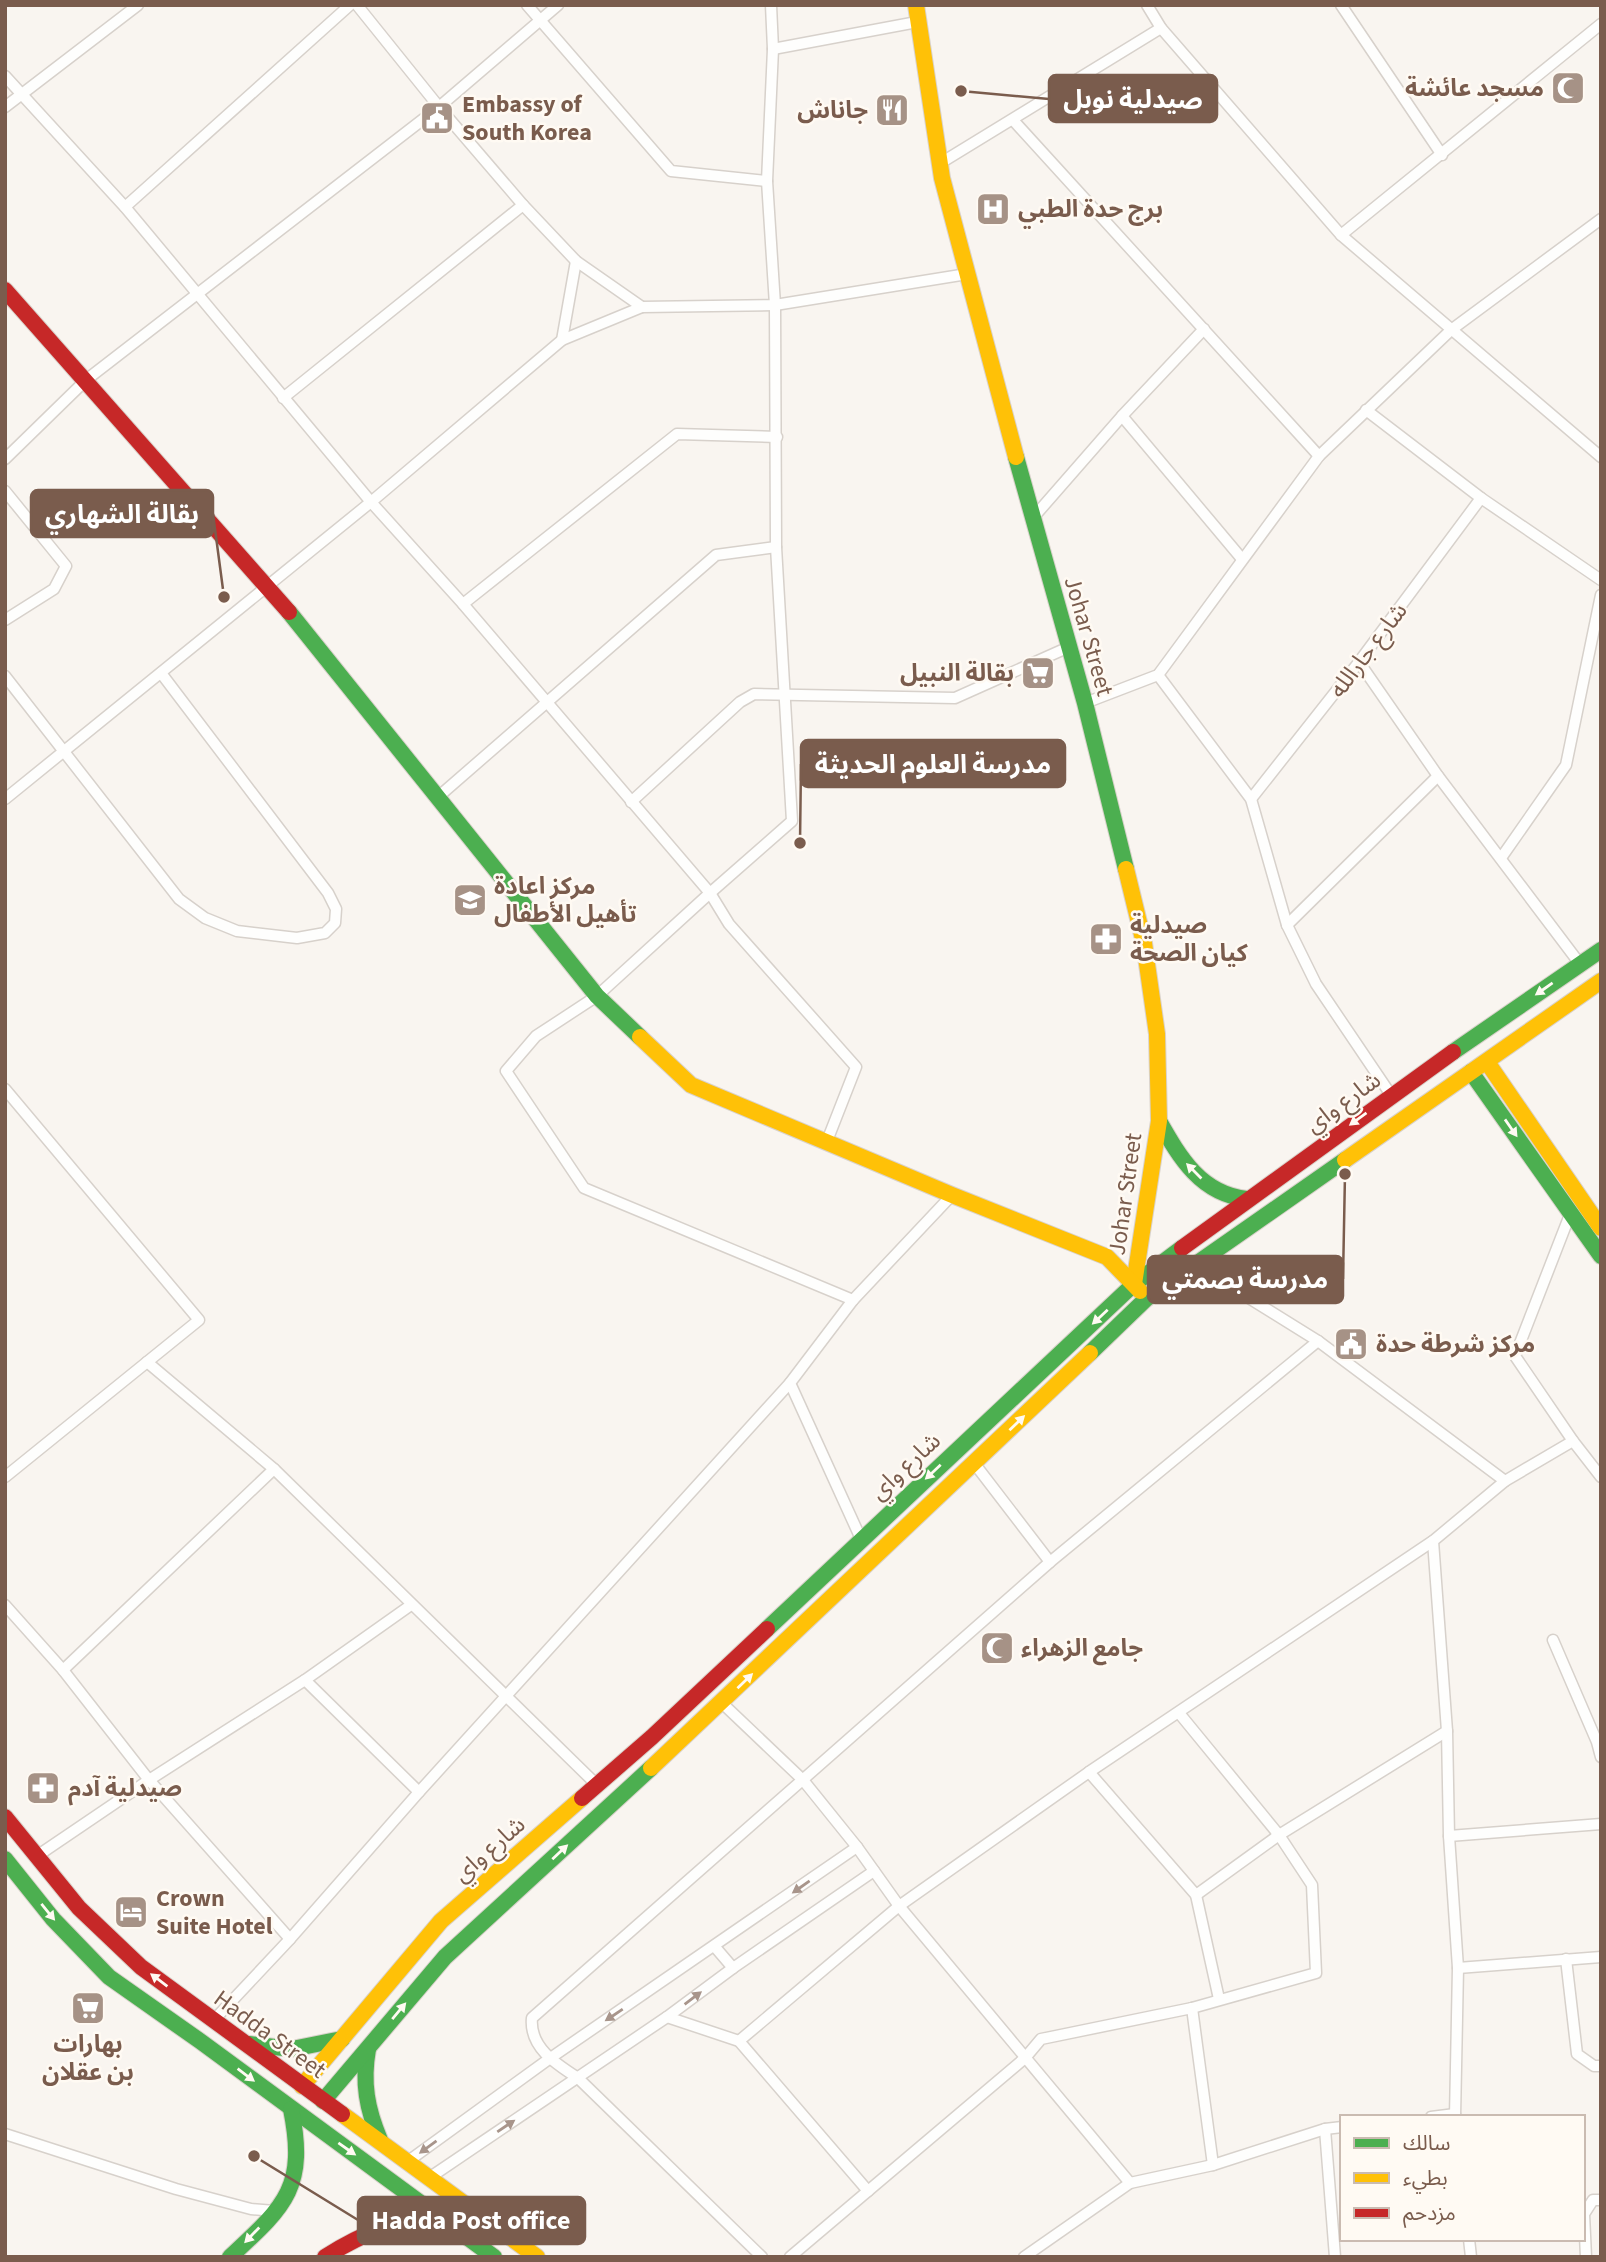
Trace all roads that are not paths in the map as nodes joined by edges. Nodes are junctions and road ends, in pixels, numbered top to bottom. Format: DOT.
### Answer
graph roads {
  1 [pos="138,5"];
  2 [pos="350,5"];
  3 [pos="357,5"];
  4 [pos="527,5"];
  5 [pos="558,5"];
  6 [pos="771,5"];
  7 [pos="916,5"];
  8 [pos="1147,5"];
  9 [pos="1345,6"];
  10 [pos="540,21"];
  11 [pos="918,22"];
  12 [pos="1601,24"];
  13 [pos="1161,28"];
  14 [pos="773,49"];
  15 [pos="5,76"];
  16 [pos="20,93"];
  17 [pos="5,107"];
  18 [pos="439,107"];
  19 [pos="1013,120"];
  20 [pos="1443,155"];
  21 [pos="939,164"];
  22 [pos="767,181"];
  23 [pos="523,205"];
  24 [pos="125,207"];
  25 [pos="1601,219"];
  26 [pos="1341,235"];
  27 [pos="576,261"];
  28 [pos="967,274"];
  29 [pos="5,290"];
  30 [pos="197,296"];
  31 [pos="775,305"];
  32 [pos="642,307"];
  33 [pos="1204,329"];
  34 [pos="1451,330"];
  35 [pos="562,340"];
  36 [pos="86,380"];
  37 [pos="284,398"];
  38 [pos="1366,410"];
  39 [pos="1122,416"];
  40 [pos="777,437"];
  41 [pos="1319,456"];
  42 [pos="1601,457"];
  43 [pos="5,459"];
  44 [pos="5,491"];
  45 [pos="1481,498"];
  46 [pos="371,502"];
  47 [pos="1032,519"];
  48 [pos="776,547"];
  49 [pos="1242,559"];
  50 [pos="1601,580"];
  51 [pos="267,585"];
  52 [pos="1601,595"];
  53 [pos="463,604"];
  54 [pos="5,620"];
  55 [pos="1069,647"];
  56 [pos="1360,662"];
  57 [pos="161,673"];
  58 [pos="1158,675"];
  59 [pos="5,676"];
  60 [pos="785,694"];
  61 [pos="1085,704"];
  62 [pos="547,705"];
  63 [pos="63,752"];
  64 [pos="1438,776"];
  65 [pos="438,797"];
  66 [pos="5,799"];
  67 [pos="1251,799"];
  68 [pos="631,802"];
  69 [pos="1501,858"];
  70 [pos="710,893"];
  71 [pos="1287,925"];
  72 [pos="1601,950"];
  73 [pos="1580,964"];
  74 [pos="1601,981"];
  75 [pos="597,996"];
  76 [pos="1487,1062"];
  77 [pos="1471,1072"];
  78 [pos="5,1090"];
  79 [pos="1391,1095"];
  80 [pos="1158,1121"];
  81 [pos="827,1141"];
  82 [pos="952,1195"];
  83 [pos="1247,1199"];
  84 [pos="1571,1212"];
  85 [pos="1601,1228"];
  86 [pos="1601,1256"];
  87 [pos="1194,1264"];
  88 [pos="1134,1284"];
  89 [pos="1146,1299"];
  90 [pos="853,1300"];
  91 [pos="1318,1341"];
  92 [pos="147,1362"];
  93 [pos="790,1383"];
  94 [pos="1573,1441"];
  95 [pos="974,1463"];
  96 [pos="274,1469"];
  97 [pos="5,1477"];
  98 [pos="1601,1477"];
  99 [pos="1505,1481"];
  100 [pos="861,1539"];
  101 [pos="1433,1541"];
  102 [pos="1050,1562"];
  103 [pos="5,1605"];
  104 [pos="411,1605"];
  105 [pos="1553,1640"];
  106 [pos="63,1670"];
  107 [pos="305,1680"];
  108 [pos="507,1697"];
  109 [pos="722,1703"];
  110 [pos="1179,1713"];
  111 [pos="1447,1731"];
  112 [pos="652,1737"];
  113 [pos="1599,1741"];
  114 [pos="668,1753"];
  115 [pos="1601,1757"];
  116 [pos="1089,1772"];
  117 [pos="149,1780"];
  118 [pos="803,1780"];
  119 [pos="598,1786"];
  120 [pos="419,1793"];
  121 [pos="5,1817"];
  122 [pos="1601,1824"];
  123 [pos="1279,1835"];
  124 [pos="1449,1836"];
  125 [pos="857,1847"];
  126 [pos="37,1856"];
  127 [pos="5,1859"];
  128 [pos="874,1871"];
  129 [pos="1196,1895"];
  130 [pos="899,1906"];
  131 [pos="290,1939"];
  132 [pos="715,1947"];
  133 [pos="1601,1957"];
  134 [pos="1566,1959"];
  135 [pos="733,1968"];
  136 [pos="1458,1968"];
  137 [pos="1219,1999"];
  138 [pos="1192,2008"];
  139 [pos="667,2017"];
  140 [pos="214,2021"];
  141 [pos="342,2039"];
  142 [pos="200,2041"];
  143 [pos="739,2041"];
  144 [pos="243,2042"];
  145 [pos="368,2049"];
  146 [pos="1025,2058"];
  147 [pos="549,2059"];
  148 [pos="1601,2066"];
  149 [pos="578,2078"];
  150 [pos="302,2086"];
  151 [pos="323,2101"];
  152 [pos="291,2109"];
  153 [pos="1455,2115"];
  154 [pos="1340,2127"];
  155 [pos="1325,2129"];
  156 [pos="5,2134"];
  157 [pos="380,2140"];
  158 [pos="408,2162"];
  159 [pos="1213,2165"];
  160 [pos="429,2178"];
  161 [pos="1129,2183"];
  162 [pos="868,2191"];
  163 [pos="1601,2200"];
  164 [pos="275,2211"];
  165 [pos="1585,2212"];
  166 [pos="442,2218"];
  167 [pos="1585,2236"];
  168 [pos="230,2257"];
  169 [pos="325,2257"];
  170 [pos="494,2257"];
  171 [pos="537,2257"];
  172 [pos="762,2257"];
  173 [pos="790,2257"];
  174 [pos="1024,2257"];
  175 [pos="1335,2257"];
  176 [pos="1586,2257"];
  1 -- 16 [label="street"];
  2 -- 24 [label="street"];
  3 -- 18 [label="street"];
  4 -- 10 [label="street"];
  5 -- 10 [label="street"];
  6 -- 14 [label="street"];
  7 -- 11 [label="street, Johar Street"];
  8 -- 13 [label="street"];
  9 -- 20 [label="street"];
  10 -- 18 [label="street"];
  10 -- 22 [label="street"];
  11 -- 14 [label="street"];
  11 -- 21 [label="street, Johar Street"];
  12 -- 20 [label="street"];
  13 -- 19 [label="street"];
  13 -- 26 [label="street"];
  14 -- 22 [label="street"];
  15 -- 16 [label="street"];
  16 -- 17 [label="street"];
  16 -- 24 [label="street"];
  18 -- 23 [label="street"];
  18 -- 30 [label="street"];
  19 -- 21 [label="street"];
  19 -- 33 [label="street"];
  20 -- 26 [label="street"];
  21 -- 28 [label="street, Johar Street"];
  22 -- 31 [label="street"];
  23 -- 27 [label="street"];
  23 -- 37 [label="street"];
  24 -- 30 [label="street"];
  25 -- 34 [label="street"];
  26 -- 34 [label="street"];
  27 -- 32 [label="street"];
  27 -- 35 [label="street"];
  28 -- 31 [label="street"];
  28 -- 47 [label="street, Johar Street"];
  29 -- 36 [label="street"];
  30 -- 36 [label="street"];
  30 -- 37 [label="street"];
  31 -- 32 [label="street"];
  31 -- 40 [label="street"];
  32 -- 35 [label="street"];
  33 -- 39 [label="street"];
  33 -- 41 [label="street"];
  34 -- 38 [label="street"];
  34 -- 42 [label="street"];
  35 -- 46 [label="street"];
  36 -- 43 [label="street"];
  36 -- 51 [label="street"];
  37 -- 46 [label="street"];
  38 -- 41 [label="street"];
  38 -- 45 [label="street"];
  39 -- 47 [label="street"];
  39 -- 49 [label="street"];
  40 -- 48 [label="street"];
  40 -- 53 [label="street"];
  41 -- 49 [label="street"];
  44 -- 54 [label="street"];
  45 -- 50 [label="street"];
  45 -- 56 [label="street, شارع جارالله"];
  46 -- 51 [label="street"];
  46 -- 53 [label="street"];
  47 -- 55 [label="street, Johar Street"];
  48 -- 60 [label="street"];
  48 -- 62 [label="street"];
  49 -- 58 [label="street"];
  51 -- 57 [label="street"];
  51 -- 65 [label="street"];
  52 -- 69 [label="street"];
  53 -- 62 [label="street"];
  55 -- 60 [label="street"];
  55 -- 61 [label="street, Johar Street"];
  56 -- 64 [label="street"];
  56 -- 67 [label="street, شارع جارالله"];
  57 -- 63 [label="street"];
  57 -- 63 [label="street"];
  58 -- 61 [label="street"];
  58 -- 67 [label="street"];
  59 -- 63 [label="street"];
  60 -- 68 [label="street"];
  60 -- 70 [label="street"];
  61 -- 80 [label="street, Johar Street"];
  62 -- 65 [label="street"];
  62 -- 68 [label="street"];
  63 -- 66 [label="street"];
  64 -- 69 [label="street"];
  64 -- 71 [label="street"];
  65 -- 75 [label="street"];
  67 -- 71 [label="street"];
  68 -- 70 [label="street"];
  69 -- 73 [label="street"];
  70 -- 75 [label="street"];
  70 -- 81 [label="street"];
  71 -- 79 [label="street"];
  72 -- 73 [label="street, شارع واي"];
  73 -- 79 [label="street, شارع واي, one-way"];
  74 -- 76 [label="street, شارع واي"];
  75 -- 81 [label="street"];
  75 -- 90 [label="street"];
  76 -- 77 [label="street, شارع واي"];
  76 -- 85 [label="street"];
  77 -- 84 [label="street, one-way"];
  77 -- 87 [label="street, شارع واي"];
  78 -- 92 [label="street"];
  79 -- 83 [label="street, شارع واي, one-way"];
  83 -- 80 [label="street, one-way"];
  80 -- 88 [label="street, Johar Street"];
  81 -- 82 [label="street"];
  82 -- 88 [label="street"];
  82 -- 90 [label="street"];
  83 -- 88 [label="street, شارع واي"];
  84 -- 86 [label="street"];
  84 -- 94 [label="street"];
  87 -- 89 [label="street, شارع واي"];
  87 -- 91 [label="street"];
  88 -- 89 [label="street"];
  88 -- 100 [label="street, شارع واي, one-way"];
  95 -- 89 [label="street, شارع واي, one-way"];
  90 -- 93 [label="street"];
  91 -- 99 [label="street"];
  91 -- 102 [label="street"];
  92 -- 96 [label="street"];
  92 -- 97 [label="street"];
  93 -- 100 [label="street"];
  93 -- 108 [label="street"];
  94 -- 98 [label="street"];
  94 -- 99 [label="street"];
  95 -- 102 [label="street"];
  109 -- 95 [label="street, شارع واي, one-way"];
  96 -- 104 [label="street"];
  96 -- 106 [label="street"];
  99 -- 101 [label="street"];
  100 -- 112 [label="street, شارع واي"];
  101 -- 110 [label="street"];
  101 -- 111 [label="street"];
  102 -- 118 [label="street"];
  103 -- 106 [label="street"];
  104 -- 107 [label="street"];
  104 -- 108 [label="street"];
  105 -- 113 [label="street"];
  106 -- 117 [label="street"];
  107 -- 117 [label="street"];
  107 -- 120 [label="street"];
  108 -- 119 [label="street"];
  108 -- 120 [label="street"];
  109 -- 114 [label="street, شارع واي"];
  109 -- 118 [label="street"];
  110 -- 116 [label="street"];
  110 -- 123 [label="street"];
  111 -- 123 [label="street"];
  111 -- 124 [label="street"];
  112 -- 114 [label="street"];
  112 -- 119 [label="street, شارع واي"];
  113 -- 115 [label="street"];
  145 -- 114 [label="street, شارع واي, one-way"];
  116 -- 129 [label="street"];
  116 -- 130 [label="street"];
  117 -- 126 [label="street"];
  117 -- 131 [label="street"];
  118 -- 125 [label="street"];
  118 -- 147 [label="street"];
  119 -- 141 [label="street, شارع واي"];
  120 -- 131 [label="street"];
  121 -- 126 [label="street, Hadda Street"];
  122 -- 124 [label="street"];
  123 -- 129 [label="street"];
  123 -- 137 [label="street"];
  124 -- 136 [label="street"];
  125 -- 128 [label="street"];
  125 -- 132 [label="street, one-way"];
  140 -- 126 [label="street, Hadda Street, one-way"];
  127 -- 142 [label="street, Hadda Street, one-way"];
  128 -- 130 [label="street"];
  128 -- 135 [label="street"];
  129 -- 137 [label="street"];
  130 -- 143 [label="street"];
  130 -- 146 [label="street"];
  131 -- 140 [label="street"];
  132 -- 135 [label="street"];
  132 -- 147 [label="street, one-way"];
  133 -- 134 [label="street"];
  134 -- 136 [label="street"];
  134 -- 148 [label="street"];
  139 -- 135 [label="street, one-way"];
  136 -- 153 [label="street"];
  137 -- 138 [label="street"];
  138 -- 146 [label="street"];
  138 -- 159 [label="street"];
  139 -- 143 [label="street"];
  139 -- 149 [label="street"];
  140 -- 142 [label="street"];
  140 -- 144 [label="street, Hadda Street"];
  141 -- 144 [label="street"];
  141 -- 150 [label="street, شارع واي"];
  142 -- 152 [label="street, Hadda Street, one-way"];
  143 -- 162 [label="street"];
  144 -- 150 [label="street, Hadda Street"];
  145 -- 151 [label="street, شارع واي"];
  145 -- 157 [label="street"];
  146 -- 161 [label="street"];
  146 -- 162 [label="street"];
  147 -- 149 [label="street"];
  147 -- 158 [label="street, one-way"];
  160 -- 149 [label="street, one-way"];
  149 -- 172 [label="street"];
  150 -- 151 [label="street, Hadda Street"];
  151 -- 157 [label="street, Hadda Street"];
  152 -- 164 [label="street"];
  152 -- 166 [label="street, Hadda Street, one-way"];
  154 -- 155 [label="street"];
  155 -- 159 [label="street"];
  155 -- 175 [label="street"];
  156 -- 164 [label="street"];
  157 -- 158 [label="street, Hadda Street"];
  158 -- 160 [label="street, Hadda Street"];
  159 -- 161 [label="street"];
  160 -- 171 [label="street, Hadda Street"];
  161 -- 174 [label="street"];
  162 -- 173 [label="street"];
  163 -- 165 [label="street"];
  164 -- 168 [label="street, one-way"];
  166 -- 169 [label="street"];
  166 -- 170 [label="street, Hadda Street"];
  167 -- 176 [label="street"];
}
